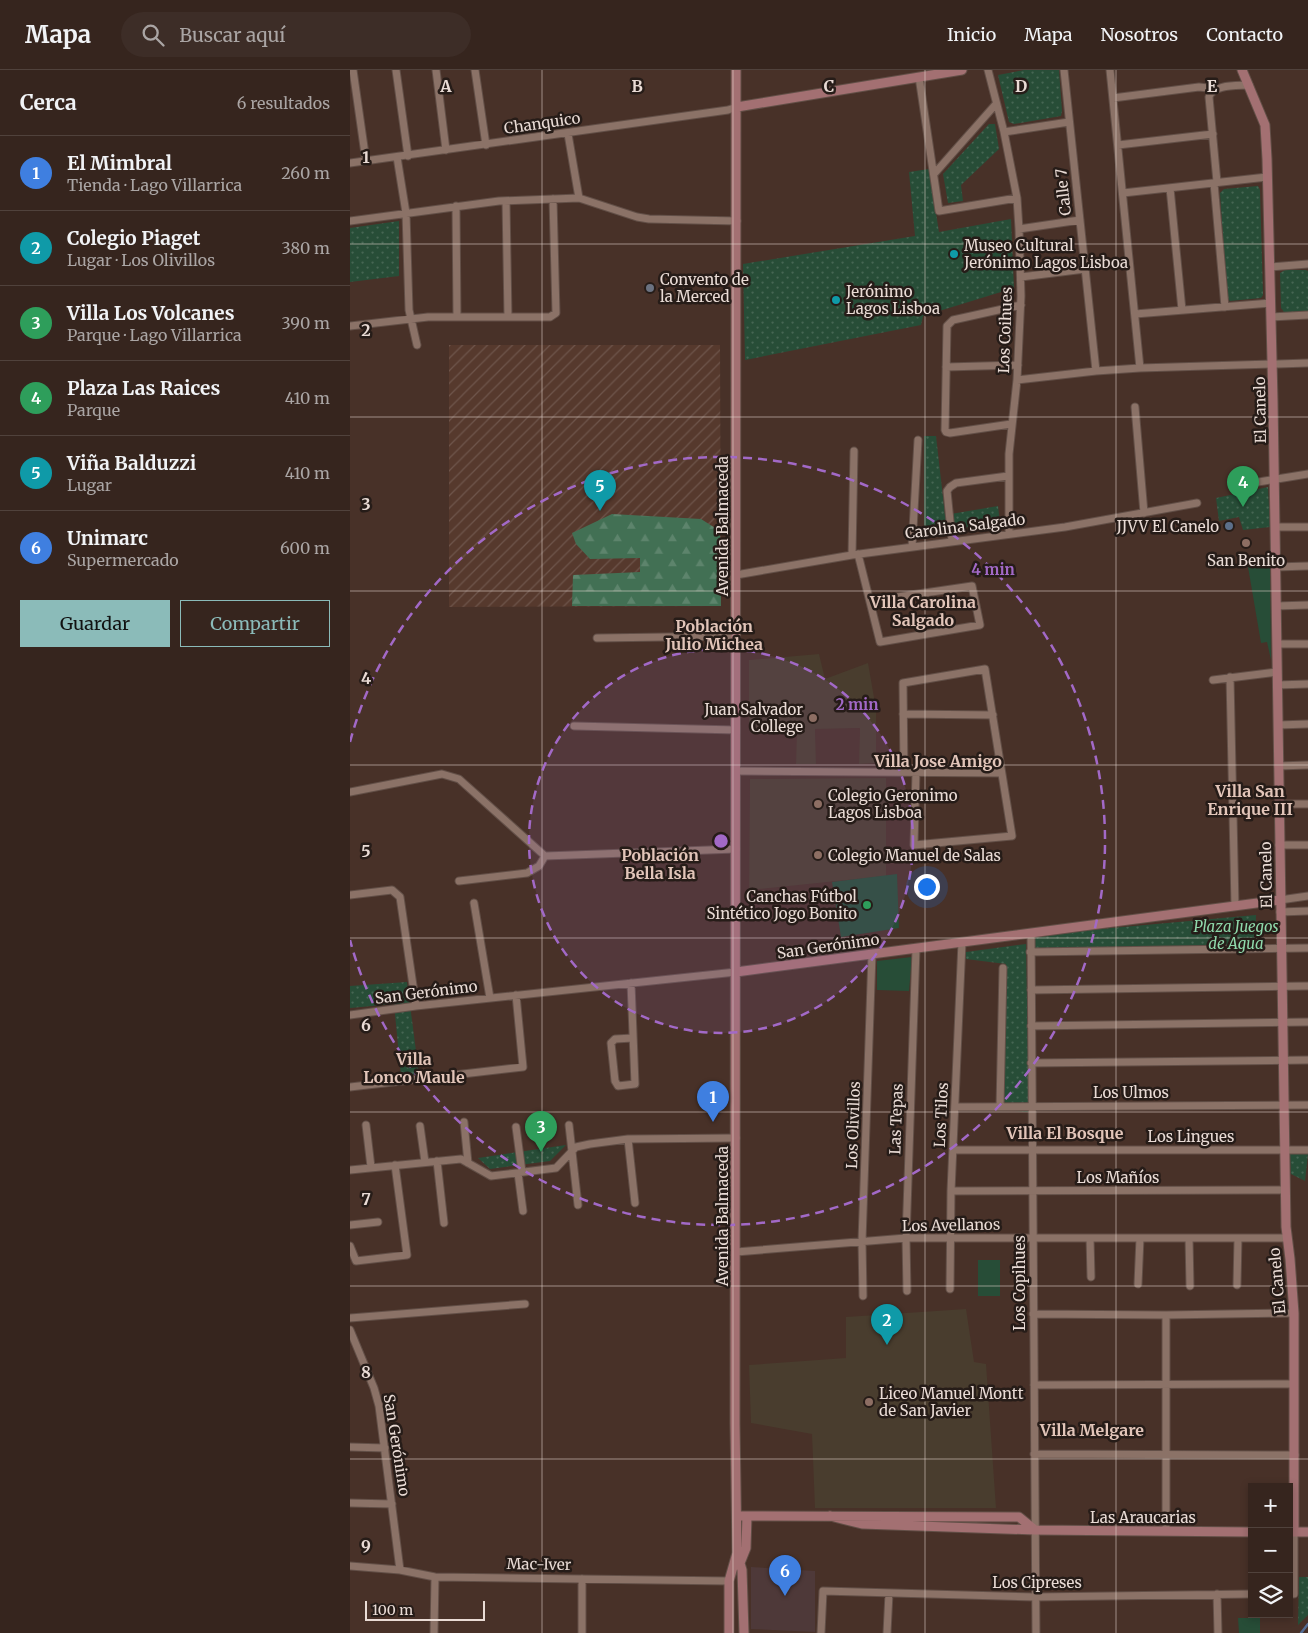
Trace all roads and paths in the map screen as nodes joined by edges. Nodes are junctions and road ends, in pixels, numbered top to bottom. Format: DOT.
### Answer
graph roads {
  1 [pos="353,70"];
  2 [pos="396,70"];
  3 [pos="436,70"];
  4 [pos="476,70"];
  5 [pos="736,70"];
  6 [pos="962,70"];
  7 [pos="988,70"];
  8 [pos="1064,70"];
  9 [pos="1110,70"];
  10 [pos="1242,70"];
  11 [pos="919,77"];
  12 [pos="1249,85"];
  13 [pos="1210,92"];
  14 [pos="1113,98"];
  15 [pos="996,104"];
  16 [pos="737,107"];
  17 [pos="1069,122"];
  18 [pos="1004,132"];
  19 [pos="568,134"];
  20 [pos="1213,134"];
  21 [pos="486,145"];
  22 [pos="1118,145"];
  23 [pos="446,150"];
  24 [pos="408,156"];
  25 [pos="397,157"];
  26 [pos="366,161"];
  27 [pos="350,163"];
  28 [pos="934,174"];
  29 [pos="1267,177"];
  30 [pos="1216,182"];
  31 [pos="1170,188"];
  32 [pos="1123,193"];
  33 [pos="579,198"];
  34 [pos="1017,198"];
  35 [pos="553,199"];
  36 [pos="506,200"];
  37 [pos="456,206"];
  38 [pos="406,213"];
  39 [pos="1080,220"];
  40 [pos="350,221"];
  41 [pos="737,222"];
  42 [pos="1020,229"];
  43 [pos="1308,264"];
  44 [pos="1270,267"];
  45 [pos="1085,269"];
  46 [pos="1021,278"];
  47 [pos="1271,303"];
  48 [pos="1021,305"];
  49 [pos="1225,307"];
  50 [pos="1182,310"];
  51 [pos="1135,314"];
  52 [pos="1308,315"];
  53 [pos="457,317"];
  54 [pos="508,317"];
  55 [pos="1271,317"];
  56 [pos="410,319"];
  57 [pos="350,326"];
  58 [pos="417,345"];
  59 [pos="1308,363"];
  60 [pos="1272,364"];
  61 [pos="1018,365"];
  62 [pos="946,367"];
  63 [pos="1140,368"];
  64 [pos="1096,371"];
  65 [pos="1017,380"];
  66 [pos="1135,407"];
  67 [pos="1012,424"];
  68 [pos="918,440"];
  69 [pos="854,451"];
  70 [pos="1308,474"];
  71 [pos="1008,476"];
  72 [pos="1274,480"];
  73 [pos="1246,484"];
  74 [pos="1197,503"];
  75 [pos="1144,512"];
  76 [pos="1308,526"];
  77 [pos="1275,527"];
  78 [pos="1009,534"];
  79 [pos="952,542"];
  80 [pos="912,547"];
  81 [pos="855,554"];
  82 [pos="1308,566"];
  83 [pos="1276,567"];
  84 [pos="736,575"];
  85 [pos="870,602"];
  86 [pos="1308,605"];
  87 [pos="1276,606"];
  88 [pos="736,636"];
  89 [pos="597,638"];
  90 [pos="1277,644"];
  91 [pos="1308,644"];
  92 [pos="1277,672"];
  93 [pos="1230,677"];
  94 [pos="1213,680"];
  95 [pos="1308,684"];
  96 [pos="1277,685"];
  97 [pos="903,714"];
  98 [pos="993,715"];
  99 [pos="1308,724"];
  100 [pos="1278,725"];
  101 [pos="574,726"];
  102 [pos="736,730"];
  103 [pos="1308,765"];
  104 [pos="1278,766"];
  105 [pos="736,771"];
  106 [pos="904,772"];
  107 [pos="916,772"];
  108 [pos="1001,773"];
  109 [pos="350,792"];
  110 [pos="1279,804"];
  111 [pos="1308,804"];
  112 [pos="1279,845"];
  113 [pos="1308,845"];
  114 [pos="736,849"];
  115 [pos="545,856"];
  116 [pos="459,881"];
  117 [pos="350,895"];
  118 [pos="1308,896"];
  119 [pos="1280,900"];
  120 [pos="474,903"];
  121 [pos="1235,906"];
  122 [pos="1308,911"];
  123 [pos="1280,912"];
  124 [pos="1031,933"];
  125 [pos="962,942"];
  126 [pos="1308,948"];
  127 [pos="916,949"];
  128 [pos="1281,949"];
  129 [pos="1030,952"];
  130 [pos="872,954"];
  131 [pos="1003,968"];
  132 [pos="736,972"];
  133 [pos="631,983"];
  134 [pos="1282,986"];
  135 [pos="1308,986"];
  136 [pos="1031,990"];
  137 [pos="516,995"];
  138 [pos="490,998"];
  139 [pos="416,1006"];
  140 [pos="350,1014"];
  141 [pos="1282,1022"];
  142 [pos="1308,1022"];
  143 [pos="1031,1026"];
  144 [pos="633,1038"];
  145 [pos="1308,1060"];
  146 [pos="1283,1061"];
  147 [pos="1031,1062"];
  148 [pos="350,1087"];
  149 [pos="1284,1105"];
  150 [pos="1308,1105"];
  151 [pos="1000,1107"];
  152 [pos="1032,1107"];
  153 [pos="955,1108"];
  154 [pos="464,1122"];
  155 [pos="366,1125"];
  156 [pos="569,1125"];
  157 [pos="420,1126"];
  158 [pos="516,1128"];
  159 [pos="736,1138"];
  160 [pos="628,1139"];
  161 [pos="953,1150"];
  162 [pos="1032,1150"];
  163 [pos="1284,1150"];
  164 [pos="1308,1150"];
  165 [pos="572,1151"];
  166 [pos="437,1161"];
  167 [pos="425,1162"];
  168 [pos="468,1163"];
  169 [pos="395,1164"];
  170 [pos="371,1167"];
  171 [pos="350,1170"];
  172 [pos="520,1172"];
  173 [pos="1285,1190"];
  174 [pos="951,1191"];
  175 [pos="1032,1192"];
  176 [pos="635,1203"];
  177 [pos="578,1205"];
  178 [pos="523,1211"];
  179 [pos="378,1222"];
  180 [pos="444,1223"];
  181 [pos="350,1225"];
  182 [pos="1033,1237"];
  183 [pos="906,1238"];
  184 [pos="1090,1238"];
  185 [pos="1140,1238"];
  186 [pos="1189,1238"];
  187 [pos="1238,1238"];
  188 [pos="1287,1238"];
  189 [pos="949,1239"];
  190 [pos="862,1241"];
  191 [pos="350,1246"];
  192 [pos="736,1252"];
  193 [pos="1091,1277"];
  194 [pos="1138,1284"];
  195 [pos="1237,1284"];
  196 [pos="1190,1286"];
  197 [pos="950,1289"];
  198 [pos="907,1291"];
  199 [pos="863,1296"];
  200 [pos="525,1304"];
  201 [pos="1294,1312"];
  202 [pos="1033,1314"];
  203 [pos="1166,1315"];
  204 [pos="350,1318"];
  205 [pos="350,1330"];
  206 [pos="352,1338"];
  207 [pos="1167,1384"];
  208 [pos="1294,1384"];
  209 [pos="1034,1385"];
  210 [pos="350,1447"];
  211 [pos="385,1448"];
  212 [pos="1034,1454"];
  213 [pos="1295,1455"];
  214 [pos="1165,1456"];
  215 [pos="350,1503"];
  216 [pos="392,1504"];
  217 [pos="737,1516"];
  218 [pos="747,1516"];
  219 [pos="1292,1528"];
  220 [pos="1035,1530"];
  221 [pos="1166,1531"];
  222 [pos="1248,1532"];
  223 [pos="1293,1532"];
  224 [pos="1308,1532"];
  225 [pos="737,1553"];
  226 [pos="740,1564"];
  227 [pos="350,1566"];
  228 [pos="400,1570"];
  229 [pos="435,1577"];
  230 [pos="582,1579"];
  231 [pos="729,1581"];
  232 [pos="889,1593"];
  233 [pos="1217,1594"];
  234 [pos="1248,1594"];
  235 [pos="1035,1596"];
  236 [pos="434,1633"];
  237 [pos="582,1633"];
  238 [pos="729,1633"];
  239 [pos="744,1633"];
  240 [pos="821,1633"];
  241 [pos="887,1633"];
  242 [pos="1036,1633"];
  243 [pos="1218,1633"];
  1 -- 26 [label="street"];
  2 -- 24 [label="street"];
  3 -- 23 [label="street"];
  4 -- 21 [label="street"];
  5 -- 16 [label="street, Avenida Balmaceda"];
  6 -- 11 [label="street"];
  7 -- 15 [label="street, Los Coihues"];
  8 -- 17 [label="street, Calle 7"];
  9 -- 14 [label="street"];
  10 -- 12 [label="street, El Canelo"];
  11 -- 16 [label="street"];
  11 -- 28 [label="street"];
  12 -- 13 [label="street"];
  12 -- 29 [label="street, El Canelo"];
  13 -- 14 [label="street"];
  13 -- 20 [label="street"];
  14 -- 22 [label="street"];
  15 -- 18 [label="street, Los Coihues"];
  15 -- 28 [label="street"];
  16 -- 19 [label="street, Chanquico"];
  16 -- 41 [label="street, Avenida Balmaceda"];
  17 -- 18 [label="street"];
  17 -- 39 [label="street, Calle 7"];
  18 -- 34 [label="street, Los Coihues"];
  19 -- 21 [label="street, Chanquico"];
  19 -- 33 [label="street"];
  20 -- 22 [label="street"];
  20 -- 30 [label="street"];
  21 -- 23 [label="street, Chanquico"];
  22 -- 32 [label="street"];
  23 -- 24 [label="street, Chanquico"];
  24 -- 25 [label="street, Chanquico"];
  25 -- 26 [label="street, Chanquico"];
  25 -- 38 [label="street"];
  26 -- 27 [label="street, Chanquico"];
  28 -- 34 [label="street"];
  29 -- 30 [label="street"];
  29 -- 44 [label="street, El Canelo"];
  30 -- 31 [label="street"];
  30 -- 49 [label="street"];
  31 -- 32 [label="street"];
  31 -- 50 [label="street"];
  32 -- 51 [label="street"];
  33 -- 35 [label="street"];
  33 -- 41 [label="street"];
  34 -- 42 [label="street, Los Coihues"];
  35 -- 36 [label="street"];
  35 -- 54 [label="street"];
  36 -- 37 [label="street"];
  36 -- 54 [label="street"];
  37 -- 38 [label="street"];
  37 -- 53 [label="street"];
  38 -- 40 [label="street"];
  38 -- 56 [label="street"];
  39 -- 42 [label="street"];
  39 -- 45 [label="street, Calle 7"];
  41 -- 84 [label="street, Avenida Balmaceda"];
  42 -- 46 [label="street, Los Coihues"];
  43 -- 44 [label="street"];
  44 -- 47 [label="street, El Canelo"];
  45 -- 46 [label="street"];
  45 -- 64 [label="street, Calle 7"];
  46 -- 48 [label="street, Los Coihues"];
  47 -- 49 [label="street"];
  47 -- 55 [label="street, El Canelo"];
  48 -- 61 [label="street, Los Coihues"];
  48 -- 62 [label="street"];
  49 -- 50 [label="street"];
  50 -- 51 [label="street"];
  51 -- 63 [label="street"];
  52 -- 55 [label="street"];
  53 -- 54 [label="street"];
  53 -- 56 [label="street"];
  55 -- 60 [label="street, El Canelo"];
  56 -- 57 [label="street"];
  56 -- 58 [label="street"];
  59 -- 60 [label="street"];
  60 -- 63 [label="street"];
  60 -- 72 [label="street, El Canelo"];
  61 -- 62 [label="street"];
  61 -- 65 [label="street, Los Coihues"];
  62 -- 67 [label="street"];
  63 -- 64 [label="street"];
  64 -- 65 [label="street"];
  65 -- 67 [label="street, Los Coihues"];
  66 -- 75 [label="street"];
  67 -- 71 [label="street, Los Coihues"];
  68 -- 80 [label="street"];
  69 -- 81 [label="street"];
  70 -- 72 [label="street"];
  71 -- 78 [label="street, Los Coihues"];
  71 -- 79 [label="street"];
  72 -- 73 [label="street"];
  72 -- 77 [label="street, El Canelo"];
  74 -- 75 [label="street, Carolina Salgado"];
  75 -- 78 [label="street, Carolina Salgado"];
  76 -- 77 [label="street"];
  77 -- 83 [label="street, El Canelo"];
  78 -- 79 [label="street, Carolina Salgado"];
  79 -- 80 [label="street, Carolina Salgado"];
  80 -- 81 [label="street, Carolina Salgado"];
  81 -- 84 [label="street, Carolina Salgado"];
  81 -- 85 [label="street"];
  82 -- 83 [label="street"];
  83 -- 87 [label="street, El Canelo"];
  84 -- 88 [label="street, Avenida Balmaceda"];
  85 -- 85 [label="street"];
  86 -- 87 [label="street"];
  87 -- 90 [label="street, El Canelo"];
  88 -- 89 [label="street"];
  88 -- 102 [label="street, Avenida Balmaceda"];
  90 -- 91 [label="street"];
  90 -- 92 [label="street, El Canelo"];
  92 -- 93 [label="street"];
  92 -- 96 [label="street, El Canelo"];
  93 -- 94 [label="street"];
  93 -- 121 [label="street"];
  95 -- 96 [label="street"];
  96 -- 100 [label="street, El Canelo"];
  97 -- 98 [label="street"];
  97 -- 98 [label="street"];
  97 -- 106 [label="street"];
  98 -- 108 [label="street"];
  99 -- 100 [label="street"];
  100 -- 104 [label="street, El Canelo"];
  101 -- 102 [label="street"];
  102 -- 105 [label="street, Avenida Balmaceda"];
  103 -- 104 [label="street"];
  104 -- 110 [label="street, El Canelo"];
  105 -- 106 [label="street"];
  105 -- 114 [label="street, Avenida Balmaceda"];
  106 -- 107 [label="street"];
  107 -- 108 [label="street"];
  107 -- 108 [label="street"];
  109 -- 115 [label="street"];
  110 -- 111 [label="street"];
  110 -- 112 [label="street, El Canelo"];
  112 -- 113 [label="street"];
  112 -- 119 [label="street, El Canelo"];
  114 -- 115 [label="street"];
  114 -- 132 [label="street, Avenida Balmaceda"];
  115 -- 116 [label="street"];
  117 -- 139 [label="street"];
  118 -- 119 [label="street, San Gerónimo"];
  119 -- 121 [label="street, San Gerónimo"];
  119 -- 123 [label="street, El Canelo"];
  120 -- 138 [label="street"];
  121 -- 124 [label="street, San Gerónimo"];
  122 -- 123 [label="street"];
  123 -- 128 [label="street, El Canelo"];
  124 -- 125 [label="street, San Gerónimo"];
  124 -- 129 [label="street, Los Copihues"];
  125 -- 127 [label="street, San Gerónimo"];
  125 -- 153 [label="street, Los Tilos"];
  126 -- 128 [label="street"];
  127 -- 130 [label="street, San Gerónimo"];
  127 -- 183 [label="street, Las Tepas"];
  128 -- 129 [label="street"];
  128 -- 134 [label="street, El Canelo"];
  129 -- 136 [label="street, Los Copihues"];
  130 -- 132 [label="street, San Gerónimo"];
  130 -- 190 [label="street, Los Olivillos"];
  131 -- 151 [label="street"];
  132 -- 133 [label="street, San Gerónimo"];
  132 -- 159 [label="street, Avenida Balmaceda"];
  133 -- 137 [label="street, San Gerónimo"];
  133 -- 144 [label="street"];
  134 -- 135 [label="street"];
  134 -- 136 [label="street"];
  134 -- 141 [label="street, El Canelo"];
  136 -- 143 [label="street, Los Copihues"];
  137 -- 138 [label="street, San Gerónimo"];
  137 -- 148 [label="street"];
  138 -- 139 [label="street, San Gerónimo"];
  139 -- 140 [label="street, San Gerónimo"];
  141 -- 142 [label="street"];
  141 -- 143 [label="street"];
  141 -- 146 [label="street, El Canelo"];
  143 -- 147 [label="street, Los Copihues"];
  144 -- 144 [label="street"];
  145 -- 146 [label="street"];
  146 -- 147 [label="street"];
  146 -- 149 [label="street, El Canelo"];
  147 -- 152 [label="street, Los Copihues"];
  149 -- 150 [label="street, Los Ulmos"];
  149 -- 152 [label="street, Los Ulmos"];
  149 -- 163 [label="street, El Canelo"];
  151 -- 152 [label="street, Los Ulmos"];
  151 -- 153 [label="street, Los Ulmos"];
  152 -- 162 [label="street, Los Copihues"];
  153 -- 161 [label="street, Los Tilos"];
  154 -- 168 [label="street"];
  155 -- 170 [label="street"];
  156 -- 165 [label="street"];
  157 -- 167 [label="street"];
  158 -- 172 [label="street"];
  159 -- 160 [label="street"];
  159 -- 192 [label="street, Avenida Balmaceda"];
  160 -- 165 [label="street"];
  160 -- 176 [label="street"];
  161 -- 162 [label="street, Los Lingues"];
  161 -- 174 [label="street, Los Tilos"];
  162 -- 163 [label="street, Los Lingues"];
  162 -- 175 [label="street, Los Copihues"];
  163 -- 164 [label="street, Los Lingues"];
  163 -- 173 [label="street, El Canelo"];
  165 -- 172 [label="street"];
  165 -- 177 [label="street"];
  166 -- 167 [label="street"];
  166 -- 168 [label="street"];
  166 -- 180 [label="street"];
  167 -- 169 [label="street"];
  168 -- 172 [label="street"];
  169 -- 170 [label="street"];
  169 -- 191 [label="street"];
  170 -- 171 [label="street"];
  172 -- 178 [label="street"];
  173 -- 175 [label="street, Los Mañíos"];
  173 -- 188 [label="street, El Canelo"];
  174 -- 175 [label="street, Los Mañíos"];
  174 -- 189 [label="street, Los Tilos"];
  175 -- 182 [label="street, Los Copihues"];
  179 -- 181 [label="street"];
  182 -- 184 [label="street, Los Avellanos"];
  182 -- 189 [label="street, Los Avellanos"];
  182 -- 202 [label="street, Los Copihues"];
  183 -- 189 [label="street, Los Avellanos"];
  183 -- 190 [label="street, Los Avellanos"];
  183 -- 198 [label="street, Las Tepas"];
  184 -- 185 [label="street, Los Avellanos"];
  184 -- 193 [label="street"];
  185 -- 186 [label="street, Los Avellanos"];
  185 -- 194 [label="street"];
  186 -- 187 [label="street, Los Avellanos"];
  186 -- 196 [label="street"];
  187 -- 188 [label="street, Los Avellanos"];
  187 -- 195 [label="street"];
  188 -- 201 [label="street, El Canelo"];
  189 -- 197 [label="street, Los Tilos"];
  190 -- 192 [label="street, Los Avellanos"];
  190 -- 199 [label="street, Los Olivillos"];
  192 -- 217 [label="street, Avenida Balmaceda"];
  200 -- 204 [label="street"];
  201 -- 203 [label="street"];
  201 -- 208 [label="street, El Canelo"];
  202 -- 203 [label="street"];
  202 -- 209 [label="street, Los Copihues"];
  203 -- 207 [label="street"];
  205 -- 206 [label="street, San Gerónimo"];
  206 -- 211 [label="street, San Gerónimo"];
  207 -- 208 [label="street"];
  207 -- 209 [label="street"];
  207 -- 214 [label="street"];
  208 -- 213 [label="street, El Canelo"];
  209 -- 212 [label="street, Los Copihues"];
  210 -- 211 [label="street"];
  211 -- 216 [label="street, San Gerónimo"];
  212 -- 214 [label="street"];
  212 -- 220 [label="street, Los Copihues"];
  213 -- 214 [label="street"];
  213 -- 219 [label="street, El Canelo"];
  214 -- 221 [label="street"];
  215 -- 216 [label="street"];
  216 -- 228 [label="street, San Gerónimo"];
  217 -- 218 [label="street"];
  217 -- 225 [label="street, Avenida Balmaceda"];
  218 -- 220 [label="street"];
  218 -- 226 [label="street"];
  220 -- 221 [label="street, Las Araucarias"];
  220 -- 235 [label="street, Los Copihues"];
  221 -- 222 [label="street, Las Araucarias"];
  223 -- 224 [label="street"];
  225 -- 226 [label="street, Avenida Balmaceda"];
  225 -- 231 [label="street, Avenida Balmaceda"];
  226 -- 239 [label="street, Avenida Balmaceda"];
  227 -- 228 [label="street, Mac-Iver"];
  228 -- 229 [label="street, Mac-Iver"];
  229 -- 230 [label="street, Mac-Iver"];
  229 -- 236 [label="street"];
  230 -- 231 [label="street, Mac-Iver"];
  230 -- 237 [label="street"];
  231 -- 238 [label="street, Avenida Balmaceda"];
  232 -- 235 [label="street, Los Cipreses"];
  232 -- 240 [label="street, Los Cipreses"];
  232 -- 241 [label="street"];
  233 -- 234 [label="street, Los Cipreses"];
  233 -- 235 [label="street, Los Cipreses"];
  233 -- 243 [label="street"];
  235 -- 242 [label="street, Los Copihues"];
}
